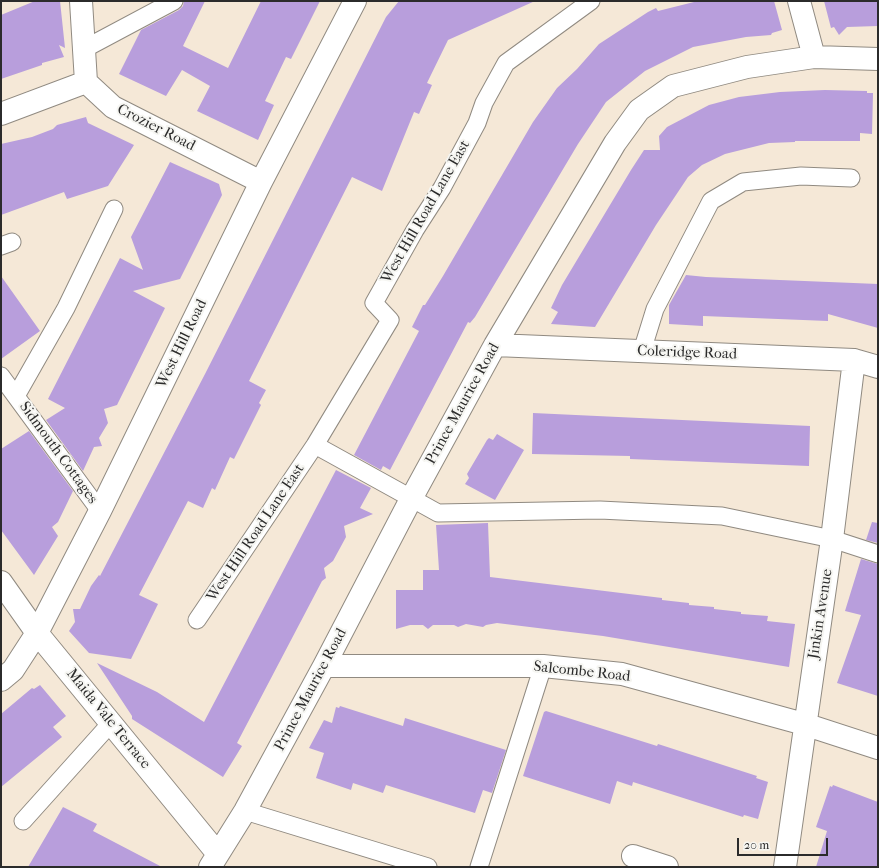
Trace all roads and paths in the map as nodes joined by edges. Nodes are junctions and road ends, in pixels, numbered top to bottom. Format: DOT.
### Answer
graph roads {
  1 [pos="81,1"];
  2 [pos="174,1"];
  3 [pos="355,1"];
  4 [pos="591,1"];
  5 [pos="799,1"];
  6 [pos="84,49"];
  7 [pos="814,58"];
  8 [pos="878,59"];
  9 [pos="86,82"];
  10 [pos="1,114"];
  11 [pos="851,178"];
  12 [pos="261,182"];
  13 [pos="114,210"];
  14 [pos="495,345"];
  15 [pos="642,351"];
  16 [pos="854,360"];
  17 [pos="878,367"];
  18 [pos="1,376"];
  19 [pos="16,396"];
  20 [pos="315,445"];
  21 [pos="411,499"];
  22 [pos="100,511"];
  23 [pos="832,539"];
  24 [pos="878,554"];
  25 [pos="1,582"];
  26 [pos="197,620"];
  27 [pos="37,633"];
  28 [pos="324,666"];
  29 [pos="543,666"];
  30 [pos="1,680"];
  31 [pos="111,723"];
  32 [pos="804,724"];
  33 [pos="878,748"];
  34 [pos="245,811"];
  35 [pos="23,821"];
  36 [pos="633,856"];
  37 [pos="214,860"];
  38 [pos="428,867"];
  39 [pos="479,867"];
  40 [pos="667,867"];
  41 [pos="785,867"];
  1 -- 6 [label="street"];
  2 -- 6 [label="lane"];
  3 -- 12 [label="street, West Hill Road"];
  4 -- 20 [label="lane, West Hill Road Lane East"];
  5 -- 7 [label="street"];
  6 -- 9 [label="street"];
  7 -- 8 [label="street, Prince Maurice Road"];
  7 -- 14 [label="street, Prince Maurice Road"];
  9 -- 10 [label="street"];
  9 -- 12 [label="street, Crozier Road"];
  11 -- 15 [label="lane"];
  12 -- 22 [label="street, West Hill Road"];
  13 -- 19 [label="lane"];
  14 -- 15 [label="street, Coleridge Road"];
  14 -- 21 [label="street, Prince Maurice Road"];
  15 -- 16 [label="street, Coleridge Road"];
  16 -- 17 [label="street, Coleridge Road"];
  16 -- 23 [label="street, Jinkin Avenue"];
  18 -- 19 [label="lane, Sidmouth Cottages"];
  19 -- 22 [label="lane, Sidmouth Cottages"];
  20 -- 21 [label="lane"];
  20 -- 26 [label="lane, West Hill Road Lane East"];
  21 -- 23 [label="lane"];
  21 -- 28 [label="street, Prince Maurice Road"];
  22 -- 27 [label="street, West Hill Road"];
  23 -- 24 [label="lane"];
  23 -- 32 [label="street, Jinkin Avenue"];
  25 -- 27 [label="street, Maida Vale Terrace"];
  27 -- 30 [label="street, West Hill Road"];
  27 -- 31 [label="street, Maida Vale Terrace"];
  28 -- 29 [label="street, Salcombe Road"];
  28 -- 34 [label="street, Prince Maurice Road"];
  29 -- 32 [label="street, Salcombe Road"];
  29 -- 39 [label="lane"];
  31 -- 35 [label="lane"];
  31 -- 37 [label="street, Maida Vale Terrace"];
  32 -- 33 [label="street, Salcombe Road"];
  32 -- 41 [label="street, Jinkin Avenue"];
  34 -- 37 [label="street, Prince Maurice Road"];
  34 -- 38 [label="lane"];
  36 -- 40 [label="street"];
}
